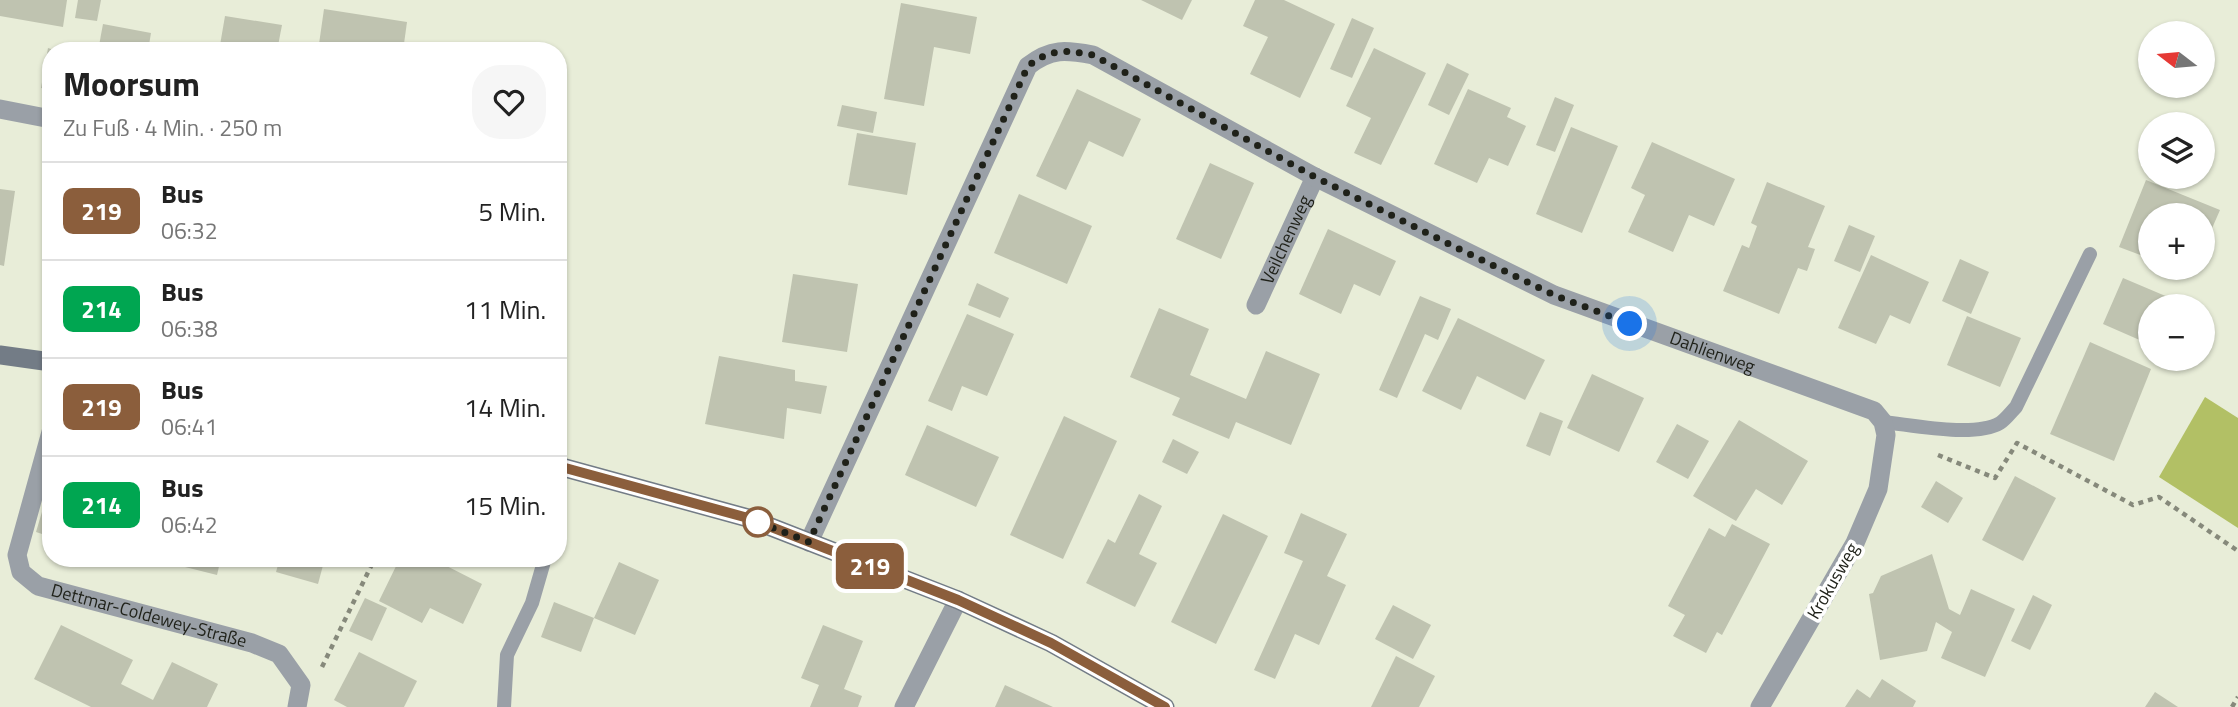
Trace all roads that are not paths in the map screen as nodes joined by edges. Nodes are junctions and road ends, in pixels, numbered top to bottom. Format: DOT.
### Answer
graph roads {
  1 [pos="0,109"];
  2 [pos="42,117"];
  3 [pos="1315,177"];
  4 [pos="2090,254"];
  5 [pos="1256,304"];
  6 [pos="0,355"];
  7 [pos="42,361"];
  8 [pos="1883,422"];
  9 [pos="42,465"];
  10 [pos="567,470"];
  11 [pos="809,542"];
  12 [pos="542,567"];
  13 [pos="958,600"];
  14 [pos="297,707"];
  15 [pos="504,707"];
  16 [pos="904,707"];
  17 [pos="1165,707"];
  18 [pos="1760,707"];
  1 -- 2 [label="street"];
  3 -- 5 [label="street, Veilchenweg"];
  3 -- 8 [label="street, Dahlienweg"];
  3 -- 11 [label="street, Dahlienweg"];
  4 -- 8 [label="lane"];
  6 -- 7 [label="main road"];
  8 -- 18 [label="street, Krokusweg"];
  9 -- 14 [label="street, Dettmar-Coldewey-Straße"];
  10 -- 11 [label="main road"];
  11 -- 13 [label="main road"];
  12 -- 15 [label="lane"];
  13 -- 16 [label="street"];
  13 -- 17 [label="main road"];
}
